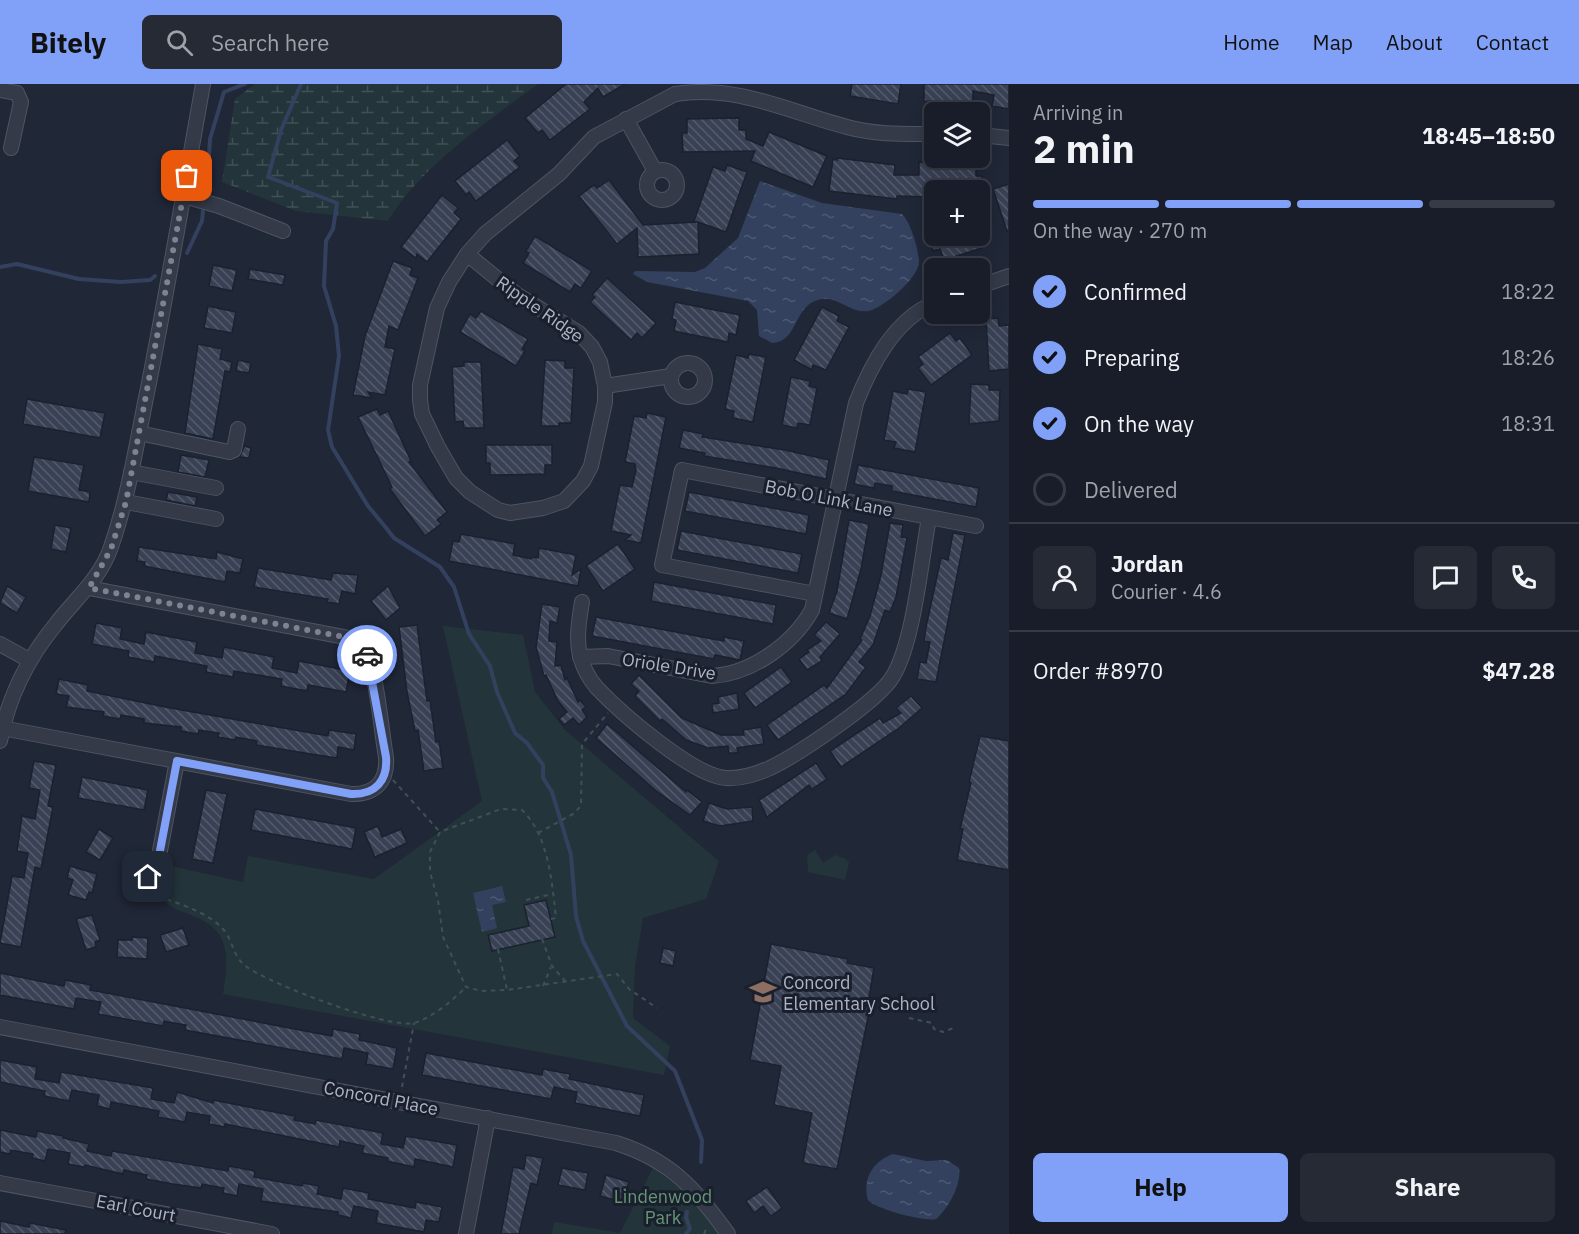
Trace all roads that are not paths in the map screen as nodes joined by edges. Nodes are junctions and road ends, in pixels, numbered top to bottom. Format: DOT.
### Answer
graph roads {
  1 [pos="203,84"];
  2 [pos="688,86"];
  3 [pos="18,88"];
  4 [pos="0,90"];
  5 [pos="626,119"];
  6 [pos="924,134"];
  7 [pos="990,136"];
  8 [pos="1009,138"];
  9 [pos="11,148"];
  10 [pos="655,171"];
  11 [pos="184,196"];
  12 [pos="283,231"];
  13 [pos="467,254"];
  14 [pos="1009,276"];
  15 [pos="990,282"];
  16 [pos="924,309"];
  17 [pos="671,376"];
  18 [pos="605,386"];
  19 [pos="237,429"];
  20 [pos="139,433"];
  21 [pos="131,472"];
  22 [pos="216,488"];
  23 [pos="126,502"];
  24 [pos="834,506"];
  25 [pos="929,518"];
  26 [pos="216,519"];
  27 [pos="976,526"];
  28 [pos="89,588"];
  29 [pos="815,594"];
  30 [pos="582,602"];
  31 [pos="0,644"];
  32 [pos="580,657"];
  33 [pos="29,660"];
  34 [pos="1,735"];
  35 [pos="177,761"];
  36 [pos="139,888"];
  37 [pos="0,1027"];
  38 [pos="488,1118"];
  39 [pos="0,1183"];
  40 [pos="272,1234"];
  41 [pos="466,1234"];
  42 [pos="728,1234"];
  1 -- 11 [label="street"];
  2 -- 5 [label="street, Ripple Ridge"];
  2 -- 6 [label="street, Ripple Ridge"];
  3 -- 4 [label="street"];
  3 -- 9 [label="street"];
  5 -- 10 [label="street"];
  5 -- 13 [label="street, Ripple Ridge"];
  7 -- 8 [label="street"];
  11 -- 12 [label="street"];
  11 -- 20 [label="street"];
  13 -- 18 [label="street, Ripple Ridge"];
  13 -- 18 [label="street, Ripple Ridge"];
  14 -- 15 [label="street"];
  16 -- 24 [label="street, Oriole Drive"];
  17 -- 18 [label="street"];
  19 -- 20 [label="street"];
  20 -- 21 [label="street"];
  21 -- 22 [label="street"];
  21 -- 23 [label="street"];
  23 -- 26 [label="street"];
  23 -- 28 [label="street"];
  24 -- 25 [label="street, Bob O Link Lane"];
  24 -- 29 [label="street, Oriole Drive"];
  24 -- 29 [label="street, Bob O Link Lane"];
  25 -- 27 [label="street, Bob O Link Lane"];
  25 -- 32 [label="street"];
  28 -- 33 [label="street"];
  28 -- 35 [label="street"];
  29 -- 32 [label="street, Oriole Drive"];
  30 -- 32 [label="street"];
  31 -- 33 [label="street"];
  33 -- 34 [label="street"];
  34 -- 35 [label="street"];
  35 -- 36 [label="street"];
  37 -- 38 [label="street, Concord Place"];
  38 -- 41 [label="street"];
  38 -- 42 [label="street, Concord Place"];
  39 -- 40 [label="street, Earl Court"];
}
